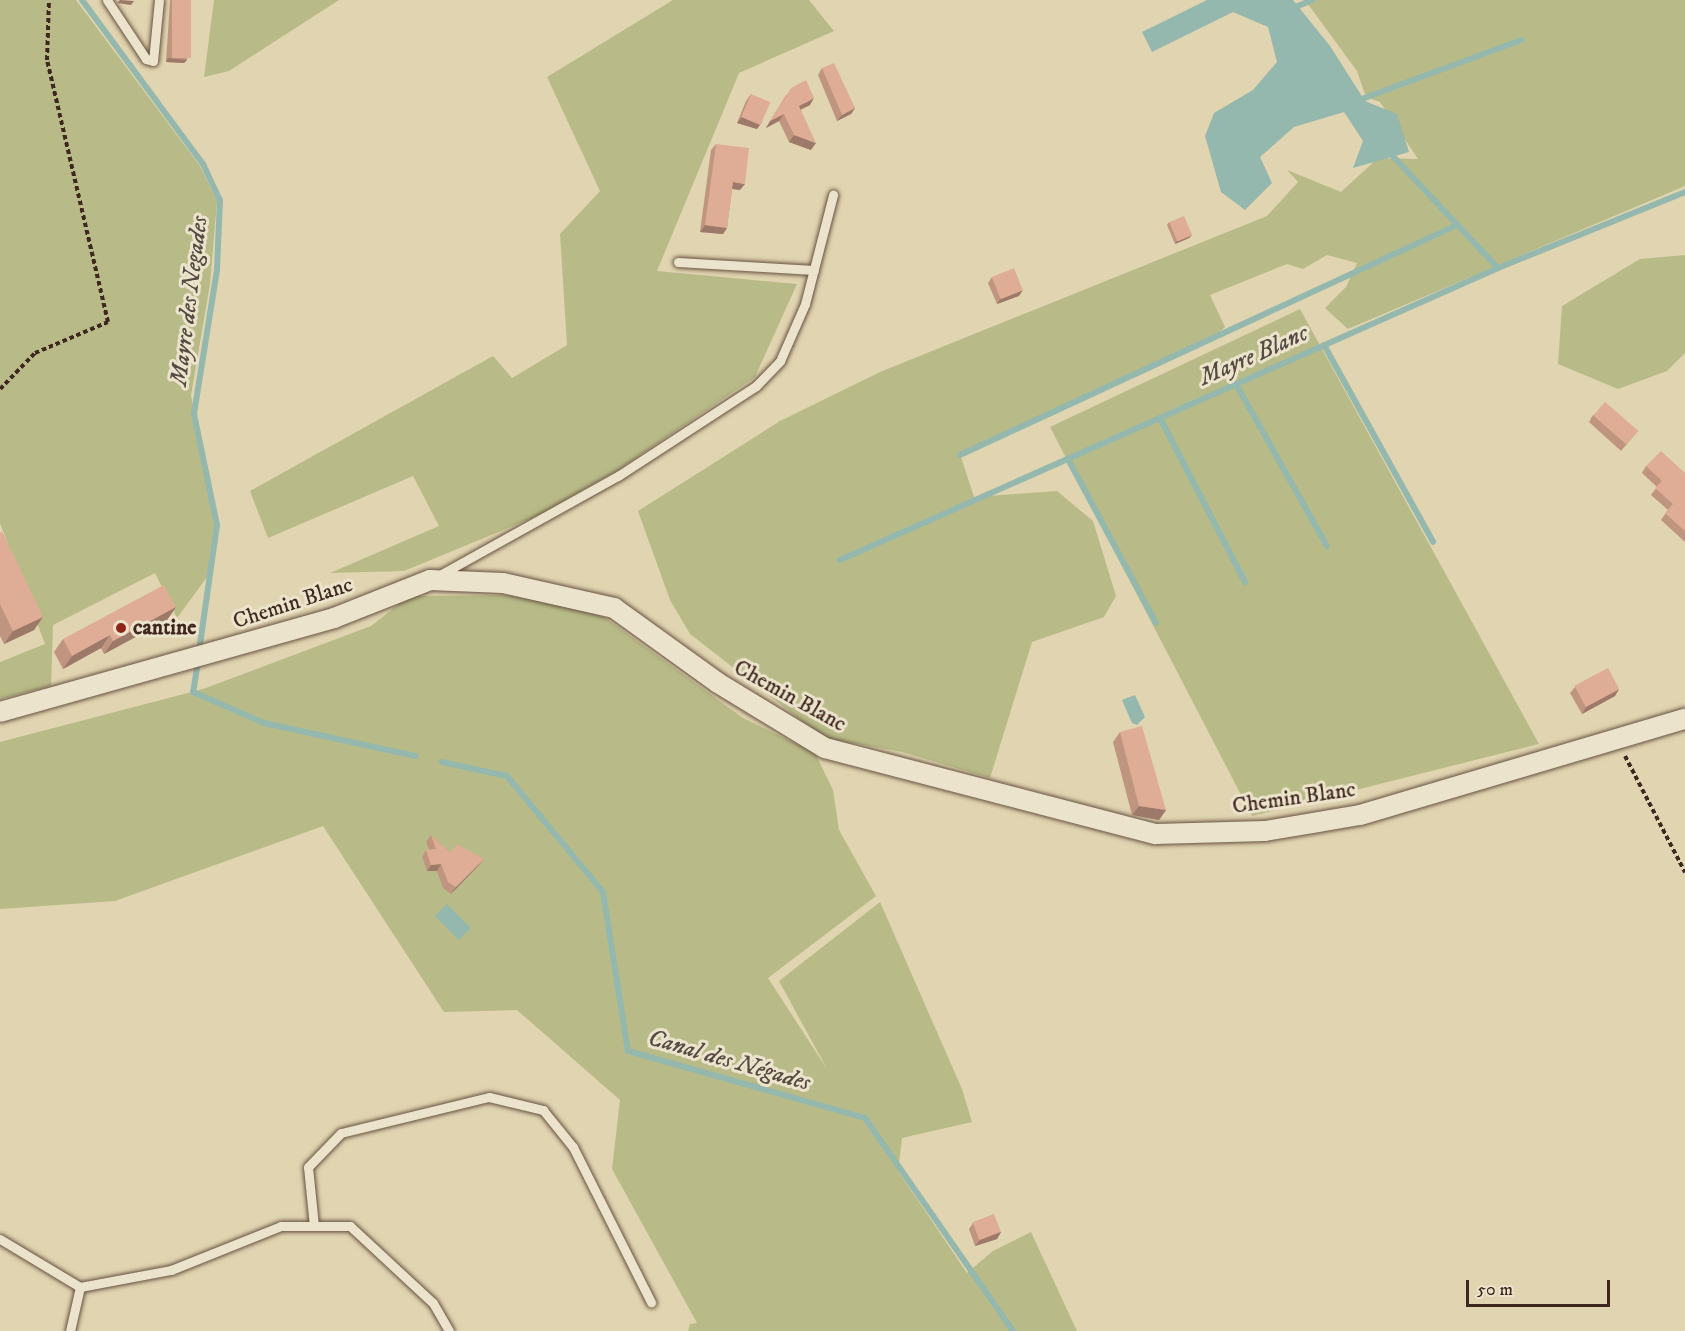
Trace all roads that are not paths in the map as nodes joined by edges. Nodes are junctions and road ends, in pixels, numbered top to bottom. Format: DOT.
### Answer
graph roads {
  1 [pos="107,0"];
  2 [pos="159,0"];
  3 [pos="833,195"];
  4 [pos="678,262"];
  5 [pos="814,270"];
  6 [pos="430,580"];
  7 [pos="0,712"];
  8 [pos="1685,719"];
  9 [pos="314,1226"];
  10 [pos="0,1239"];
  11 [pos="80,1287"];
  12 [pos="651,1302"];
  13 [pos="69,1331"];
  14 [pos="449,1331"];
  1 -- 2 [label="lane"];
  3 -- 5 [label="lane"];
  4 -- 5 [label="lane"];
  5 -- 6 [label="lane"];
  6 -- 7 [label="street, Chemin Blanc"];
  6 -- 8 [label="street, Chemin Blanc"];
  9 -- 11 [label="lane"];
  9 -- 12 [label="lane"];
  9 -- 14 [label="lane"];
  10 -- 11 [label="lane"];
  11 -- 13 [label="lane"];
}
